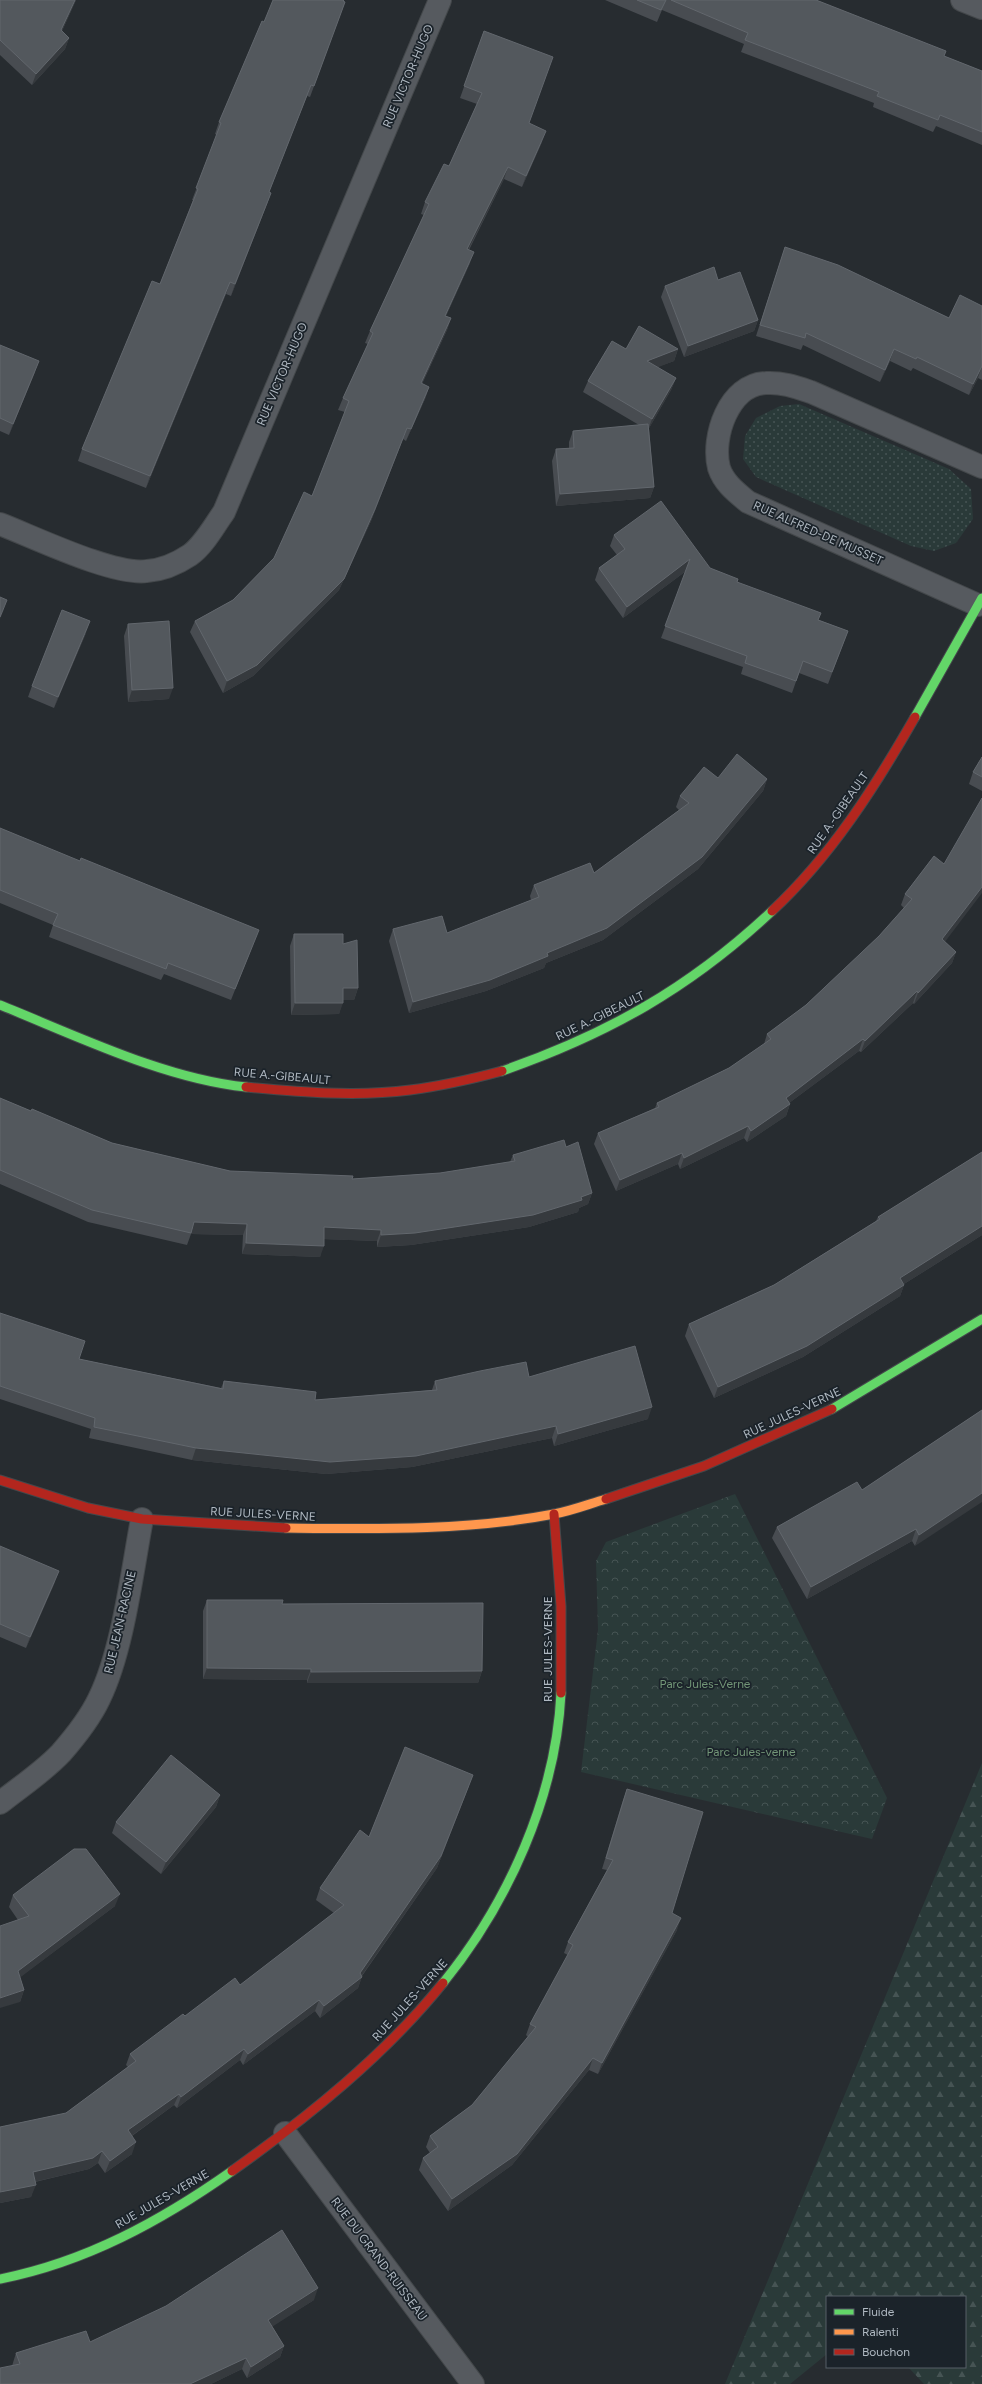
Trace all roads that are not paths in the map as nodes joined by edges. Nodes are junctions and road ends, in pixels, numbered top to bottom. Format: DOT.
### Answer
graph roads {
  1 [pos="440,0"];
  2 [pos="962,0"];
  3 [pos="982,8"];
  4 [pos="982,466"];
  5 [pos="0,524"];
  6 [pos="980,602"];
  7 [pos="0,1005"];
  8 [pos="982,1319"];
  9 [pos="0,1480"];
  10 [pos="554,1514"];
  11 [pos="142,1519"];
  12 [pos="0,1803"];
  13 [pos="285,2133"];
  14 [pos="0,2279"];
  15 [pos="473,2384"];
  1 -- 5 [label="street, RUE VICTOR-HUGO"];
  2 -- 3 [label="street"];
  4 -- 6 [label="street, RUE ALFRED-DE MUSSET"];
  6 -- 7 [label="street, RUE A.-GIBEAULT"];
  8 -- 10 [label="street, RUE JULES-VERNE"];
  9 -- 11 [label="street, RUE JULES-VERNE"];
  10 -- 11 [label="street, RUE JULES-VERNE"];
  10 -- 13 [label="street, RUE JULES-VERNE"];
  11 -- 12 [label="street, RUE JEAN-RACINE"];
  13 -- 14 [label="street, RUE JULES-VERNE"];
  13 -- 15 [label="street, RUE DU GRAND-RUISSEAU"];
}
